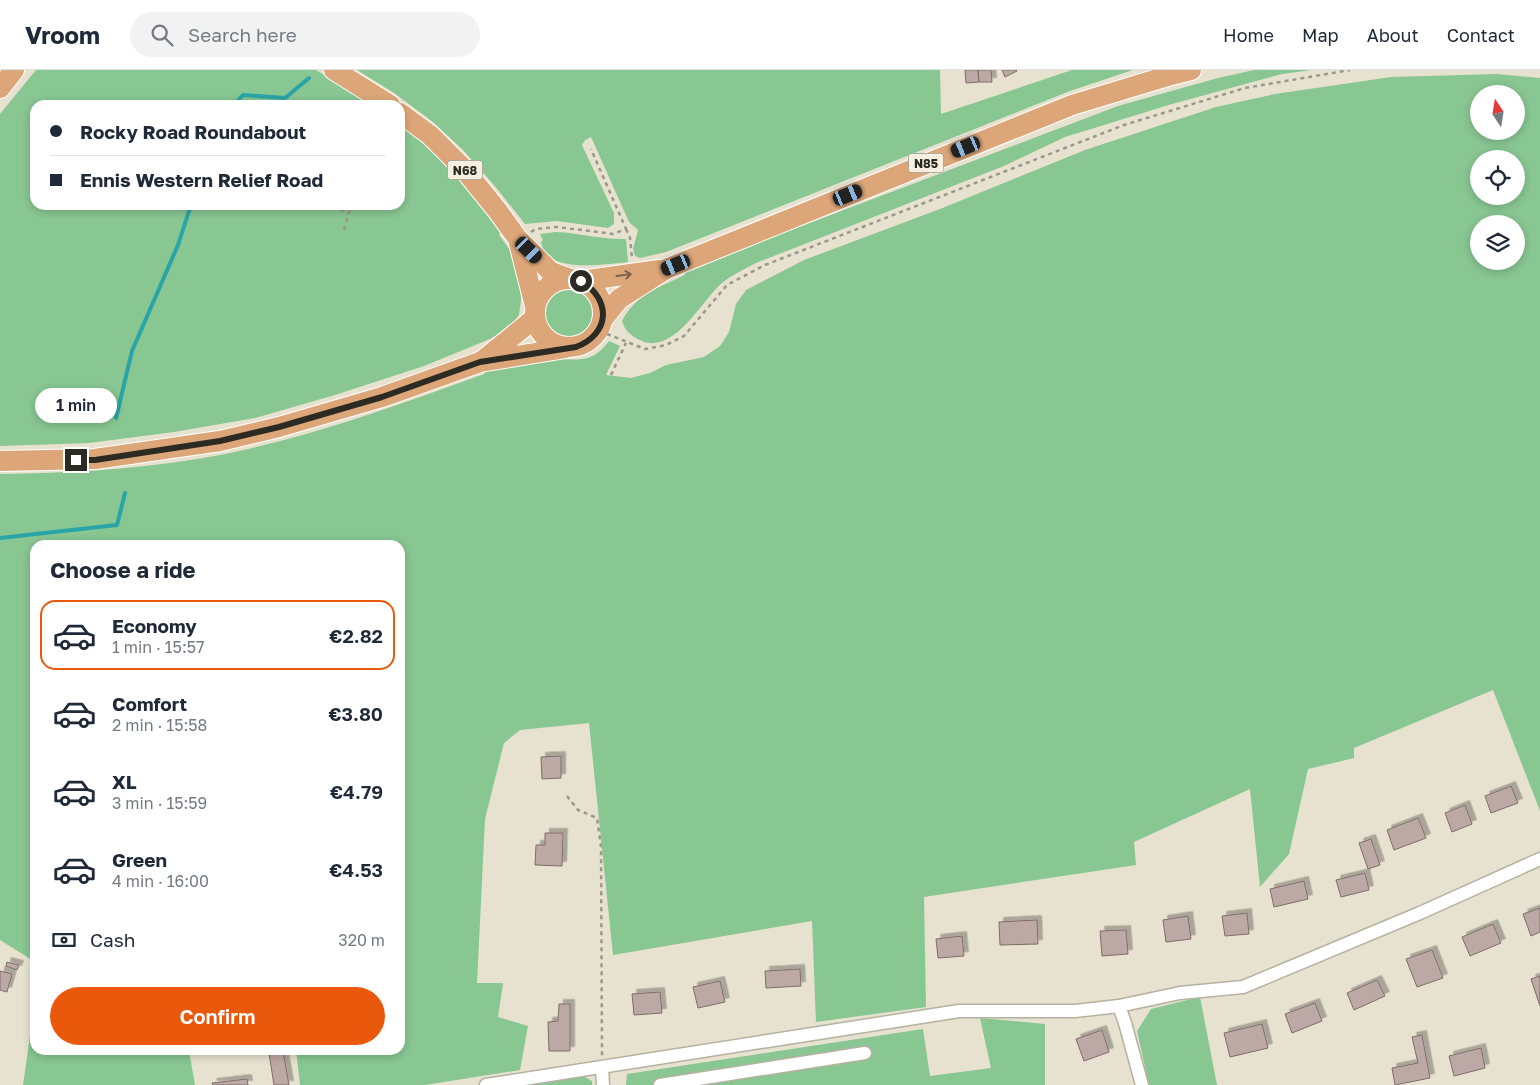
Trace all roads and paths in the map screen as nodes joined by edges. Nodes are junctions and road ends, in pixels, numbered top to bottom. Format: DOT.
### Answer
graph roads {
  1 [pos="14,70"];
  2 [pos="334,70"];
  3 [pos="1191,70"];
  4 [pos="1350,70"];
  5 [pos="0,88"];
  6 [pos="382,100"];
  7 [pos="405,116"];
  8 [pos="591,149"];
  9 [pos="340,210"];
  10 [pos="349,210"];
  11 [pos="348,213"];
  12 [pos="626,229"];
  13 [pos="344,230"];
  14 [pos="518,239"];
  15 [pos="632,263"];
  16 [pos="666,269"];
  17 [pos="576,280"];
  18 [pos="535,312"];
  19 [pos="601,325"];
  20 [pos="626,343"];
  21 [pos="566,348"];
  22 [pos="480,362"];
  23 [pos="611,376"];
  24 [pos="0,462"];
  25 [pos="567,796"];
  26 [pos="1540,859"];
  27 [pos="1119,1006"];
  28 [pos="865,1052"];
  29 [pos="602,1068"];
  30 [pos="486,1085"];
  31 [pos="603,1085"];
  32 [pos="660,1085"];
  33 [pos="1142,1085"];
  1 -- 5 [label="main road"];
  2 -- 6 [label="main road"];
  3 -- 16 [label="main road, N85"];
  4 -- 20 [label="path"];
  7 -- 14 [label="main road, N68"];
  8 -- 12 [label="path"];
  9 -- 11 [label="path"];
  10 -- 11 [label="path"];
  11 -- 13 [label="path"];
  12 -- 14 [label="path"];
  12 -- 15 [label="path"];
  14 -- 17 [label="main road, N68"];
  14 -- 18 [label="main road, N68"];
  17 -- 16 [label="main road, N85, one-way"];
  16 -- 19 [label="main road, N85"];
  17 -- 18 [label="main road, N85"];
  17 -- 19 [label="main road"];
  18 -- 21 [label="main road"];
  18 -- 22 [label="main road, N85"];
  19 -- 20 [label="path"];
  19 -- 21 [label="main road, N85"];
  20 -- 23 [label="path"];
  21 -- 22 [label="main road, N85"];
  22 -- 24 [label="main road, N85"];
  25 -- 29 [label="path"];
  26 -- 27 [label="street"];
  27 -- 29 [label="street"];
  27 -- 33 [label="street"];
  28 -- 32 [label="street"];
  29 -- 30 [label="street"];
  29 -- 31 [label="street"];
}
